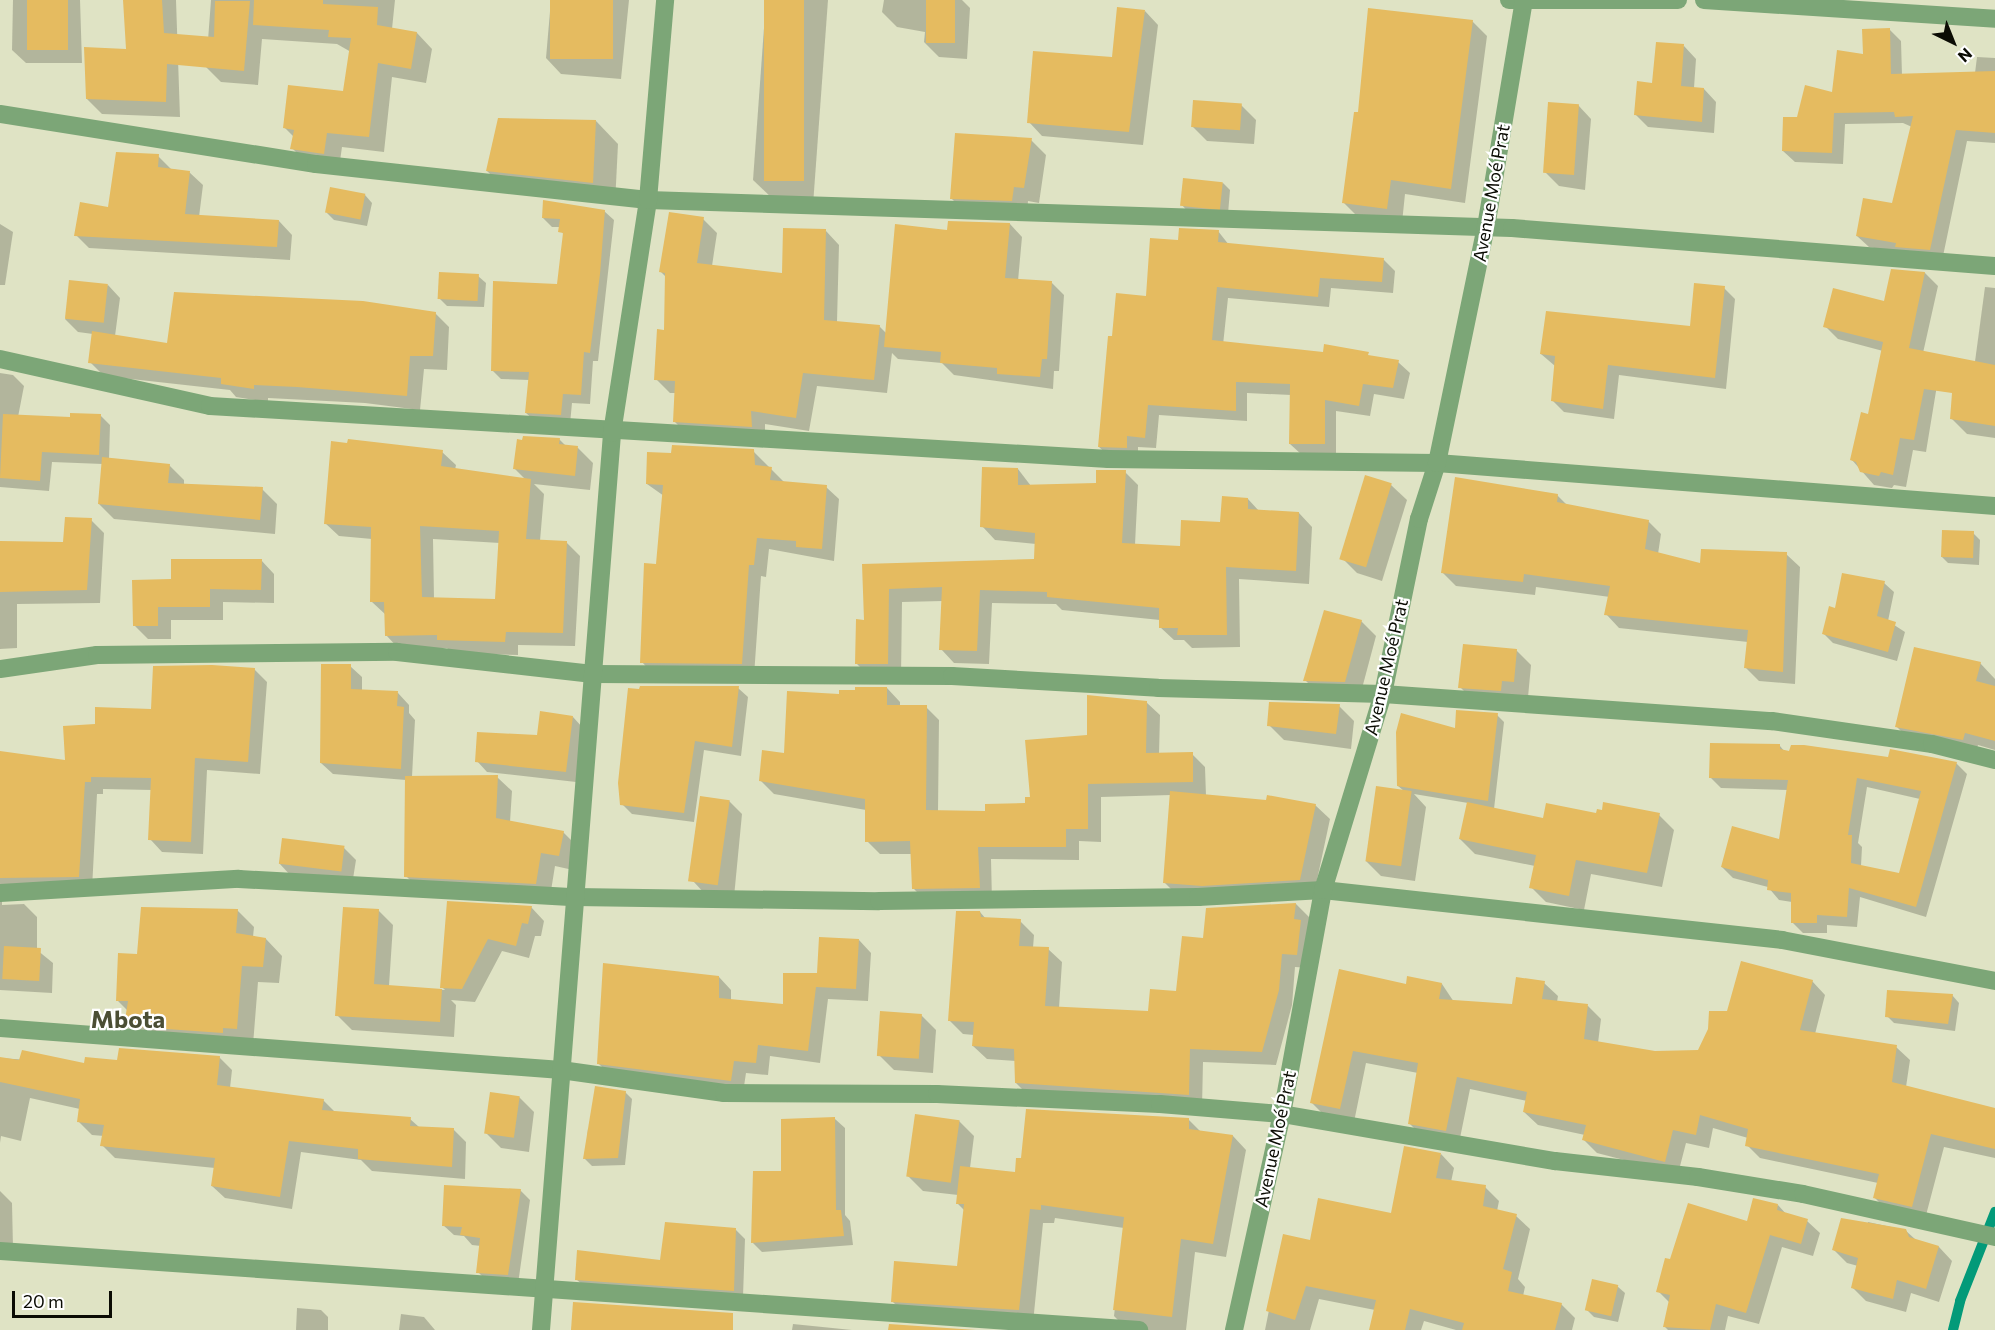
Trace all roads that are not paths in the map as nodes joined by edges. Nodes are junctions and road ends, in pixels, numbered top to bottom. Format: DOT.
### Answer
graph roads {
  1 [pos="665,0"];
  2 [pos="1519,0"];
  3 [pos="1678,0"];
  4 [pos="1704,0"];
  5 [pos="1995,19"];
  6 [pos="0,114"];
  7 [pos="648,200"];
  8 [pos="1486,227"];
  9 [pos="1995,266"];
  10 [pos="0,359"];
  11 [pos="612,433"];
  12 [pos="1437,463"];
  13 [pos="1995,506"];
  14 [pos="0,669"];
  15 [pos="593,674"];
  16 [pos="1383,694"];
  17 [pos="1995,760"];
  18 [pos="1323,890"];
  19 [pos="0,893"];
  20 [pos="575,897"];
  21 [pos="1995,981"];
  22 [pos="0,1028"];
  23 [pos="561,1070"];
  24 [pos="1282,1114"];
  25 [pos="1995,1237"];
  26 [pos="0,1251"];
  27 [pos="544,1288"];
  28 [pos="541,1330"];
  29 [pos="1139,1330"];
  30 [pos="1234,1330"];
  1 -- 7 [label="street"];
  2 -- 3 [label="street"];
  2 -- 8 [label="street, Avenue Moé Prat"];
  4 -- 5 [label="street"];
  6 -- 7 [label="street"];
  7 -- 8 [label="street"];
  7 -- 11 [label="street"];
  8 -- 9 [label="street"];
  8 -- 12 [label="street, Avenue Moé Prat"];
  10 -- 11 [label="street"];
  11 -- 12 [label="street"];
  11 -- 15 [label="street"];
  12 -- 13 [label="street"];
  12 -- 16 [label="street, Avenue Moé Prat"];
  14 -- 15 [label="street"];
  15 -- 16 [label="street"];
  15 -- 20 [label="street"];
  16 -- 17 [label="street"];
  16 -- 18 [label="street, Avenue Moé Prat"];
  18 -- 20 [label="street"];
  18 -- 21 [label="street"];
  18 -- 24 [label="street, Avenue Moé Prat"];
  19 -- 20 [label="street"];
  20 -- 23 [label="street"];
  22 -- 23 [label="street"];
  23 -- 24 [label="street"];
  23 -- 27 [label="street"];
  24 -- 25 [label="street"];
  24 -- 30 [label="street, Avenue Moé Prat"];
  26 -- 27 [label="street"];
  27 -- 28 [label="street"];
  27 -- 29 [label="street"];
}
